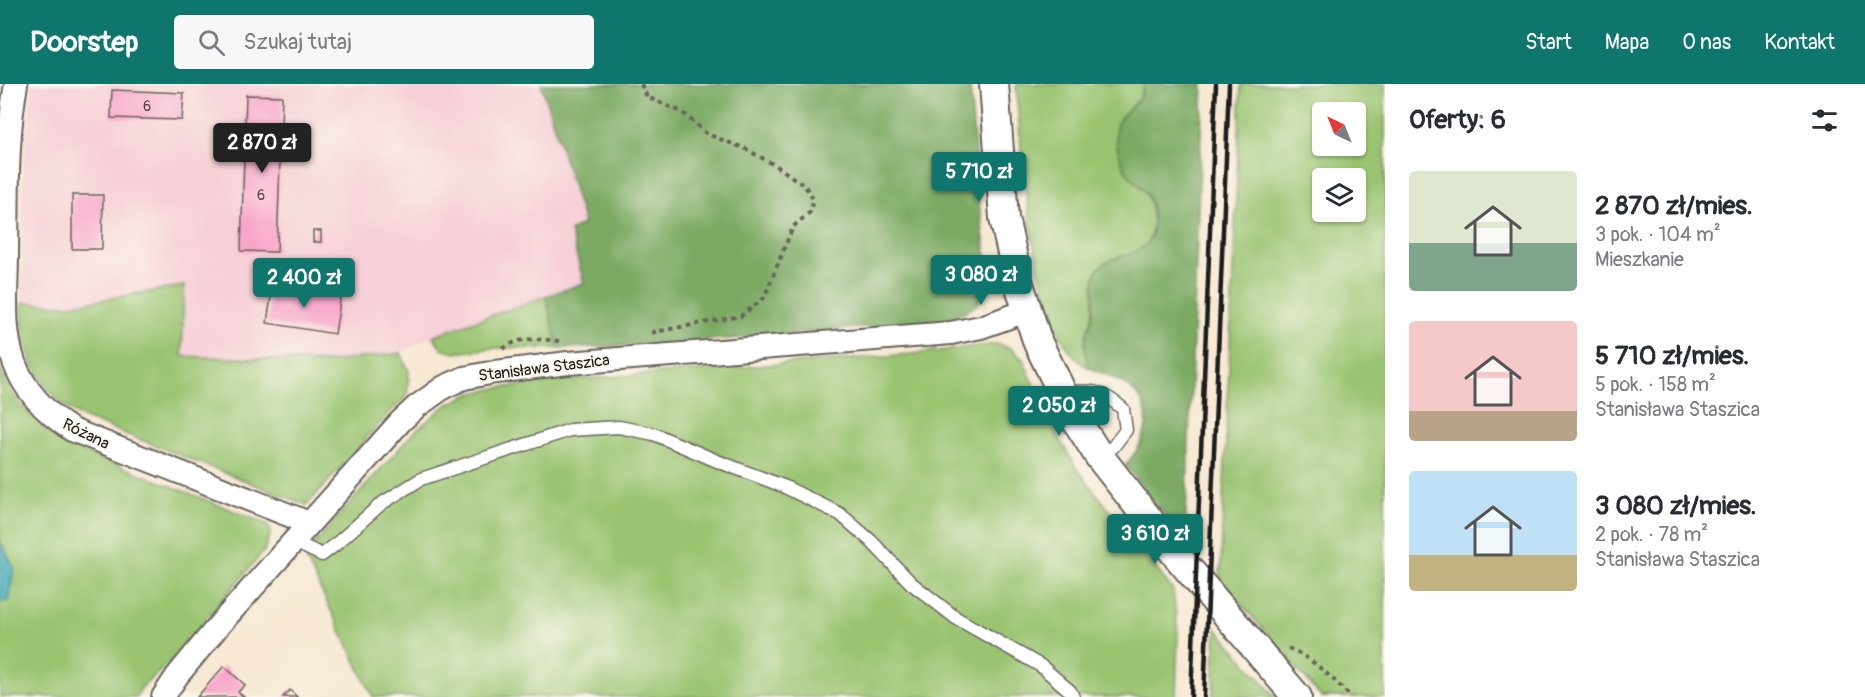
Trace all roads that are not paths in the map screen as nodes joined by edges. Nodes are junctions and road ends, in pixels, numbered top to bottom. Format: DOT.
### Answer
graph roads {
  1 [pos="16,84"];
  2 [pos="994,84"];
  3 [pos="1026,311"];
  4 [pos="1063,394"];
  5 [pos="1099,456"];
  6 [pos="302,531"];
  7 [pos="163,697"];
  8 [pos="1073,697"];
  9 [pos="1298,697"];
  1 -- 6 [label="street, Różana"];
  2 -- 3 [label="street"];
  3 -- 4 [label="street"];
  3 -- 6 [label="street, Stanisława Staszica"];
  4 -- 5 [label="street"];
  4 -- 5 [label="lane"];
  5 -- 9 [label="street"];
  6 -- 7 [label="street, Stanisława Staszica"];
  6 -- 8 [label="lane"];
}
